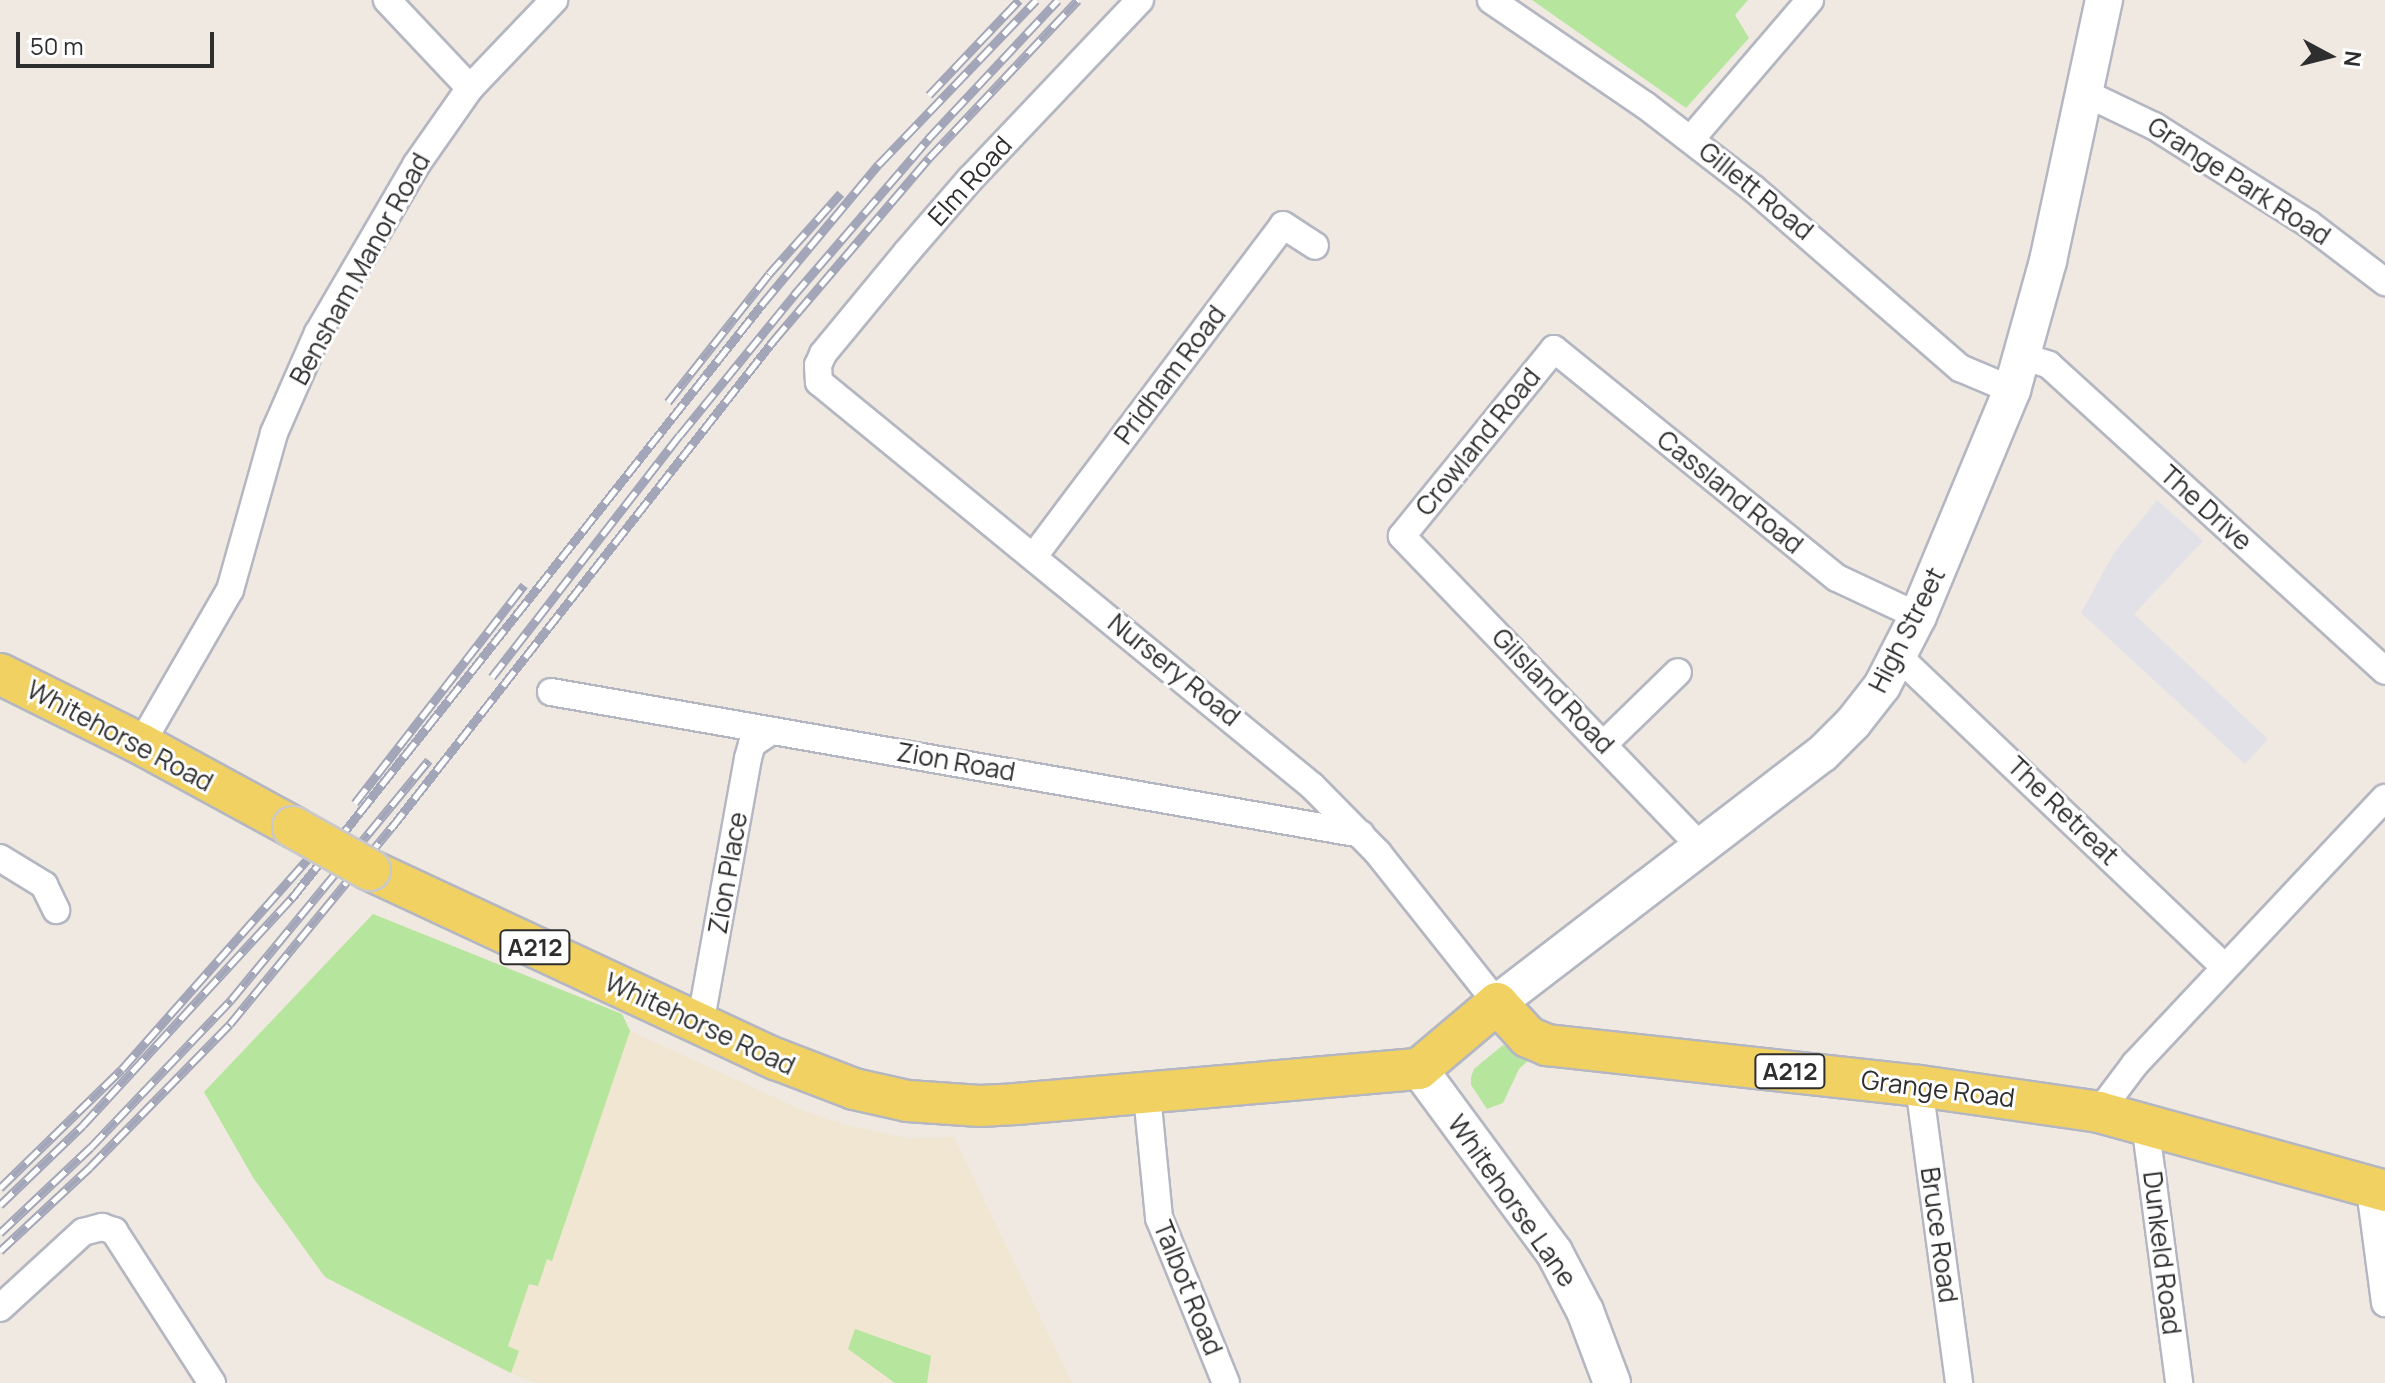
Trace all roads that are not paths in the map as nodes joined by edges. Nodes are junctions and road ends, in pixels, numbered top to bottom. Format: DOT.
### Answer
graph roads {
  1 [pos="387,0"];
  2 [pos="554,0"];
  3 [pos="1140,0"];
  4 [pos="1491,0"];
  5 [pos="1810,0"];
  6 [pos="2104,0"];
  7 [pos="470,88"];
  8 [pos="2085,93"];
  9 [pos="1691,139"];
  10 [pos="1315,246"];
  11 [pos="2385,282"];
  12 [pos="1554,349"];
  13 [pos="2017,373"];
  14 [pos="817,374"];
  15 [pos="1402,536"];
  16 [pos="1034,556"];
  17 [pos="1918,616"];
  18 [pos="1899,657"];
  19 [pos="2385,671"];
  20 [pos="1678,672"];
  21 [pos="0,674"];
  22 [pos="551,692"];
  23 [pos="770,732"];
  24 [pos="141,744"];
  25 [pos="1604,744"];
  26 [pos="2385,798"];
  27 [pos="1361,834"];
  28 [pos="1702,848"];
  29 [pos="0,858"];
  30 [pos="56,910"];
  31 [pos="2225,967"];
  32 [pos="1497,1003"];
  33 [pos="700,1025"];
  34 [pos="1419,1069"];
  35 [pos="1919,1086"];
  36 [pos="1147,1095"];
  37 [pos="2099,1112"];
  38 [pos="2145,1123"];
  39 [pos="2379,1189"];
  40 [pos="2385,1303"];
  41 [pos="0,1308"];
  42 [pos="212,1383"];
  43 [pos="1226,1383"];
  44 [pos="1612,1383"];
  45 [pos="1959,1383"];
  46 [pos="2179,1383"];
  1 -- 7 [label="street"];
  2 -- 7 [label="street, Bensham Manor Road"];
  3 -- 14 [label="street, Elm Road"];
  4 -- 9 [label="street, Gillett Road"];
  5 -- 9 [label="street"];
  6 -- 8 [label="main road, High Street"];
  7 -- 24 [label="street, Bensham Manor Road"];
  8 -- 11 [label="street, Grange Park Road"];
  8 -- 13 [label="main road, High Street"];
  9 -- 13 [label="street, Gillett Road"];
  10 -- 16 [label="street, Pridham Road"];
  12 -- 15 [label="street, Crowland Road"];
  12 -- 17 [label="street, Cassland Road"];
  13 -- 17 [label="main road, High Street"];
  13 -- 19 [label="street, The Drive"];
  14 -- 16 [label="street, Nursery Road"];
  15 -- 25 [label="street, Gilsland Road"];
  16 -- 27 [label="street, Nursery Road"];
  17 -- 18 [label="main road, High Street"];
  18 -- 28 [label="main road, High Street"];
  18 -- 31 [label="street, The Retreat"];
  20 -- 25 [label="street"];
  21 -- 24 [label="main road, Whitehorse Road / A212"];
  22 -- 23 [label="street, Zion Road"];
  23 -- 27 [label="street, Zion Road"];
  23 -- 33 [label="street, Zion Place"];
  24 -- 33 [label="main road, Whitehorse Road / A212, bridge"];
  25 -- 28 [label="street, Gilsland Road"];
  26 -- 31 [label="street"];
  27 -- 32 [label="street, Nursery Road"];
  28 -- 32 [label="main road, High Street"];
  29 -- 30 [label="street"];
  31 -- 37 [label="street"];
  32 -- 34 [label="main road, High Street"];
  32 -- 35 [label="main road, Grange Road / A212"];
  33 -- 36 [label="main road, Whitehorse Road / A212"];
  34 -- 36 [label="main road, Whitehorse Road / A212"];
  34 -- 44 [label="main road, Whitehorse Lane"];
  35 -- 37 [label="main road, Grange Road / A212"];
  35 -- 45 [label="street, Bruce Road"];
  36 -- 43 [label="street, Talbot Road"];
  37 -- 38 [label="main road, Grange Road / A212"];
  38 -- 39 [label="main road, Grange Road / A212"];
  38 -- 46 [label="street, Dunkeld Road"];
  39 -- 40 [label="street"];
  41 -- 42 [label="street"];
}
